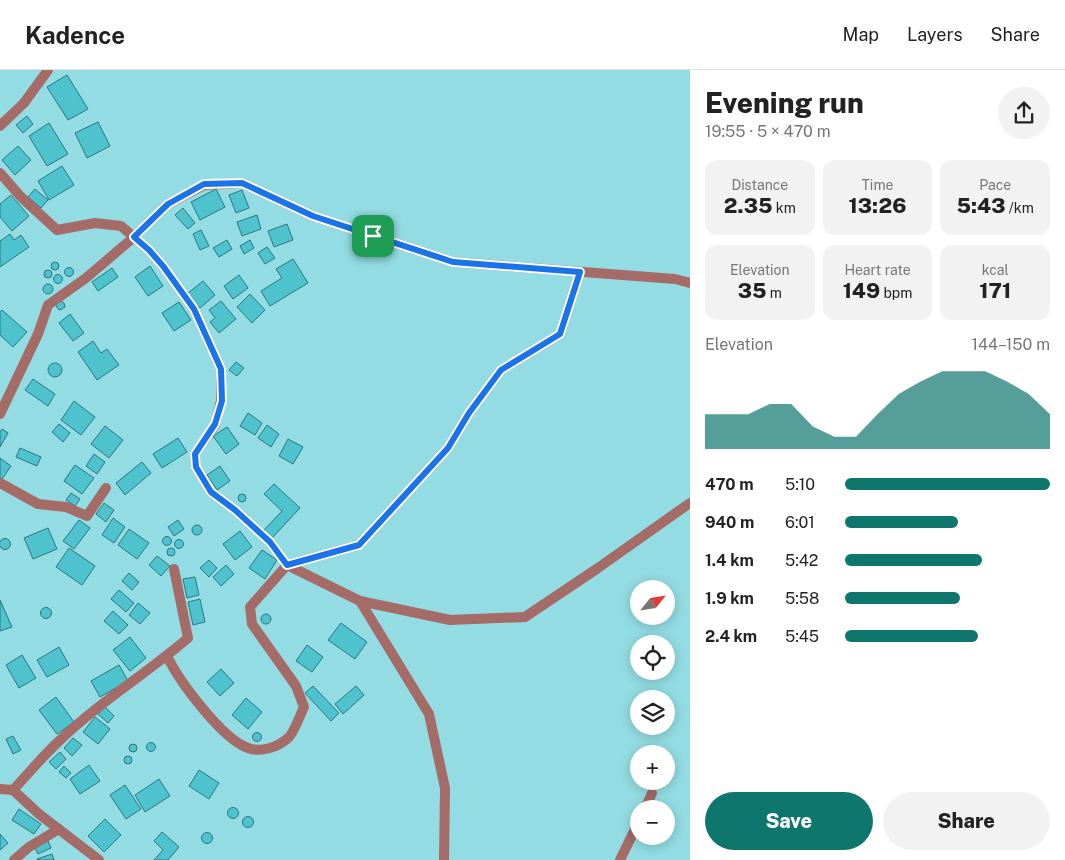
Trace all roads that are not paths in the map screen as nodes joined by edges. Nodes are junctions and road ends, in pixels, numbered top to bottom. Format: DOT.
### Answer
graph roads {
  1 [pos="48,70"];
  2 [pos="0,126"];
  3 [pos="0,173"];
  4 [pos="134,237"];
  5 [pos="580,272"];
  6 [pos="690,283"];
  7 [pos="0,414"];
  8 [pos="0,483"];
  9 [pos="106,488"];
  10 [pos="690,503"];
  11 [pos="287,565"];
  12 [pos="174,569"];
  13 [pos="360,600"];
  14 [pos="167,656"];
  15 [pos="0,789"];
  16 [pos="13,790"];
  17 [pos="652,793"];
  18 [pos="649,800"];
  19 [pos="59,829"];
  20 [pos="630,839"];
  21 [pos="14,860"];
  22 [pos="99,860"];
  23 [pos="444,860"];
  24 [pos="620,860"];
  1 -- 2 [label="street"];
  3 -- 4 [label="street"];
  4 -- 5 [label="street"];
  4 -- 7 [label="street"];
  4 -- 11 [label="street"];
  5 -- 6 [label="street"];
  5 -- 11 [label="street"];
  8 -- 9 [label="street"];
  10 -- 13 [label="street"];
  11 -- 13 [label="street"];
  11 -- 14 [label="street"];
  12 -- 14 [label="street"];
  13 -- 23 [label="street"];
  14 -- 16 [label="street"];
  15 -- 16 [label="street"];
  16 -- 19 [label="street"];
  17 -- 18 [label="street"];
  19 -- 21 [label="street"];
  19 -- 22 [label="street"];
  20 -- 24 [label="street"];
}
